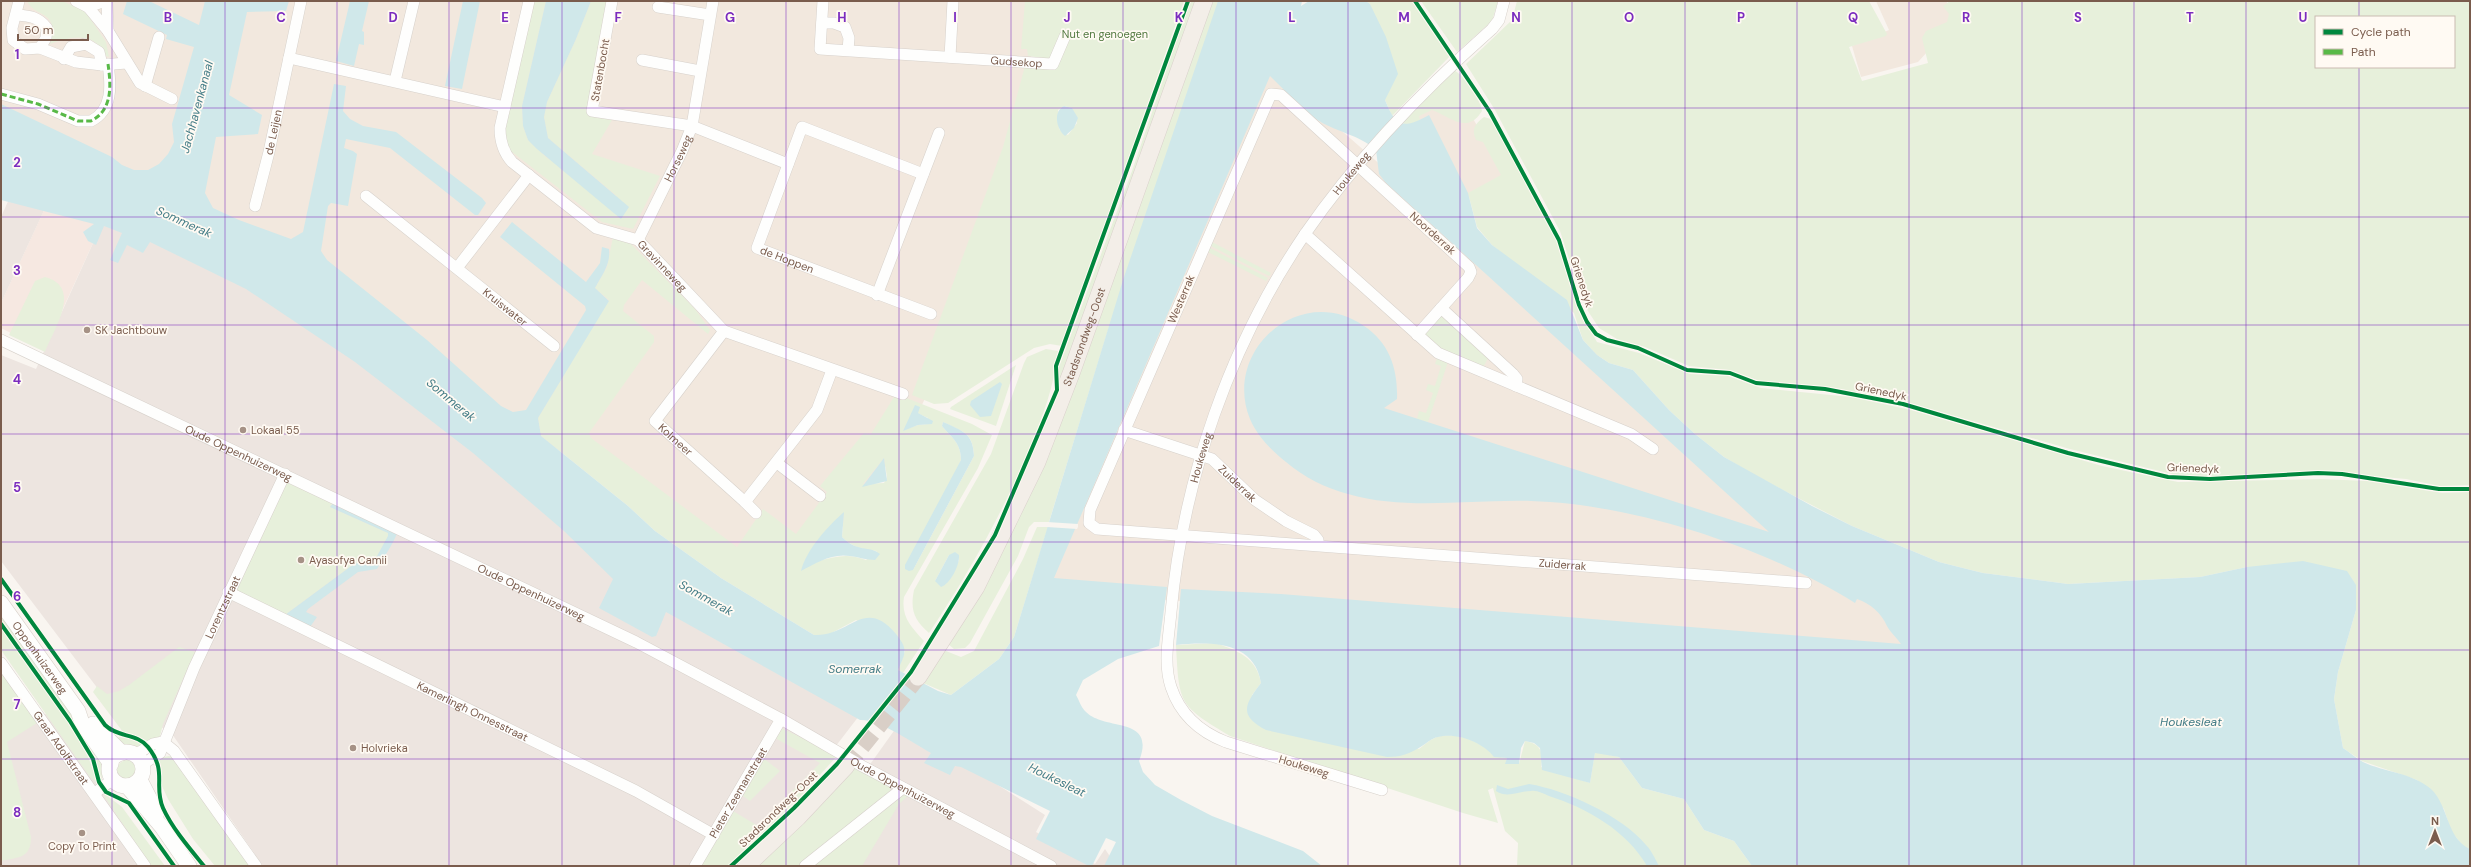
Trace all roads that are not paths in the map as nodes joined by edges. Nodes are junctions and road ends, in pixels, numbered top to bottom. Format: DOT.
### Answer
graph roads {
  1 [pos="19,1"];
  2 [pos="76,1"];
  3 [pos="302,1"];
  4 [pos="414,1"];
  5 [pos="529,1"];
  6 [pos="612,1"];
  7 [pos="713,1"];
  8 [pos="823,1"];
  9 [pos="953,1"];
  10 [pos="1204,1"];
  11 [pos="1504,1"];
  12 [pos="99,3"];
  13 [pos="658,7"];
  14 [pos="17,15"];
  15 [pos="710,15"];
  16 [pos="822,23"];
  17 [pos="108,31"];
  18 [pos="1065,36"];
  19 [pos="159,37"];
  20 [pos="40,48"];
  21 [pos="848,50"];
  22 [pos="950,57"];
  23 [pos="289,58"];
  24 [pos="64,59"];
  25 [pos="642,60"];
  26 [pos="126,62"];
  27 [pos="105,64"];
  28 [pos="700,71"];
  29 [pos="395,81"];
  30 [pos="145,86"];
  31 [pos="1,94"];
  32 [pos="172,99"];
  33 [pos="505,107"];
  34 [pos="692,126"];
  35 [pos="939,133"];
  36 [pos="1362,161"];
  37 [pos="788,164"];
  38 [pos="924,174"];
  39 [pos="528,175"];
  40 [pos="366,196"];
  41 [pos="255,206"];
  42 [pos="1305,234"];
  43 [pos="638,240"];
  44 [pos="457,268"];
  45 [pos="877,295"];
  46 [pos="1441,308"];
  47 [pos="931,314"];
  48 [pos="724,331"];
  49 [pos="1417,335"];
  50 [pos="1,340"];
  51 [pos="554,346"];
  52 [pos="832,370"];
  53 [pos="1516,386"];
  54 [pos="903,394"];
  55 [pos="1124,430"];
  56 [pos="1654,449"];
  57 [pos="1202,455"];
  58 [pos="777,463"];
  59 [pos="285,474"];
  60 [pos="820,496"];
  61 [pos="745,502"];
  62 [pos="756,513"];
  63 [pos="1182,535"];
  64 [pos="1318,545"];
  65 [pos="1806,583"];
  66 [pos="228,592"];
  67 [pos="1,603"];
  68 [pos="1,663"];
  69 [pos="918,677"];
  70 [pos="78,711"];
  71 [pos="781,719"];
  72 [pos="164,742"];
  73 [pos="133,757"];
  74 [pos="110,764"];
  75 [pos="846,766"];
  76 [pos="113,779"];
  77 [pos="133,783"];
  78 [pos="903,788"];
  79 [pos="1382,790"];
  80 [pos="95,793"];
  81 [pos="714,835"];
  82 [pos="141,864"];
  83 [pos="190,866"];
  84 [pos="256,866"];
  85 [pos="695,866"];
  86 [pos="746,866"];
  87 [pos="805,866"];
  88 [pos="1051,866"];
  1 -- 14 [label="street"];
  2 -- 12 [label="street"];
  3 -- 23 [label="street, de Leijen"];
  4 -- 29 [label="street"];
  5 -- 33 [label="street, Gravinneweg"];
  6 -- 34 [label="street, Statenbocht"];
  7 -- 15 [label="street, Horseweg"];
  8 -- 16 [label="street, Gudsekop"];
  9 -- 22 [label="street"];
  10 -- 69 [label="main road, Stadsrondweg-Oost"];
  11 -- 36 [label="street, Houkeweg"];
  12 -- 17 [label="street"];
  12 -- 17 [label="street"];
  13 -- 15 [label="street"];
  14 -- 20 [label="street"];
  14 -- 20 [label="street"];
  15 -- 28 [label="street, Horseweg"];
  16 -- 21 [label="street"];
  16 -- 21 [label="street, Gudsekop"];
  17 -- 26 [label="street"];
  18 -- 22 [label="street, Gudsekop"];
  19 -- 30 [label="street"];
  20 -- 24 [label="street"];
  21 -- 22 [label="street, Gudsekop"];
  23 -- 29 [label="street"];
  23 -- 41 [label="street, de Leijen"];
  24 -- 27 [label="street"];
  24 -- 27 [label="street"];
  25 -- 28 [label="street"];
  26 -- 27 [label="street"];
  26 -- 30 [label="street"];
  27 -- 31 [label="street"];
  28 -- 34 [label="street, Horseweg"];
  29 -- 33 [label="street"];
  30 -- 32 [label="street"];
  33 -- 39 [label="street, Gravinneweg"];
  34 -- 37 [label="street"];
  34 -- 43 [label="street, Horseweg"];
  35 -- 38 [label="street"];
  36 -- 42 [label="street, Houkeweg"];
  36 -- 46 [label="street, Noorderrak"];
  36 -- 55 [label="street, Westerrak"];
  37 -- 38 [label="street, de Hoppen"];
  37 -- 45 [label="street, de Hoppen"];
  38 -- 45 [label="street"];
  39 -- 43 [label="street, Gravinneweg"];
  39 -- 44 [label="street"];
  40 -- 44 [label="street, Kruiswater"];
  42 -- 49 [label="street"];
  42 -- 57 [label="street, Houkeweg"];
  43 -- 48 [label="street, Gravinneweg"];
  44 -- 51 [label="street, Kruiswater"];
  45 -- 47 [label="street, de Hoppen"];
  46 -- 49 [label="street, Noorderrak"];
  46 -- 53 [label="street"];
  48 -- 52 [label="street, Gravinneweg"];
  48 -- 61 [label="street, Kolmeer"];
  49 -- 53 [label="street"];
  50 -- 59 [label="street, Oude Oppenhuizerweg"];
  52 -- 54 [label="street, Gravinneweg"];
  52 -- 58 [label="street"];
  53 -- 56 [label="street"];
  55 -- 57 [label="street, Zuiderrak"];
  55 -- 63 [label="street, Westerrak"];
  57 -- 63 [label="street, Houkeweg"];
  57 -- 64 [label="street, Zuiderrak"];
  58 -- 60 [label="street"];
  58 -- 61 [label="street"];
  59 -- 66 [label="street, Lorentzstraat"];
  59 -- 71 [label="street, Oude Oppenhuizerweg"];
  61 -- 62 [label="street, Kolmeer"];
  63 -- 64 [label="street, Zuiderrak"];
  63 -- 79 [label="street, Houkeweg"];
  64 -- 65 [label="street, Zuiderrak"];
  66 -- 72 [label="street, Lorentzstraat"];
  66 -- 81 [label="street, Kamerlingh Onnesstraat"];
  67 -- 70 [label="main road, Oppenhuizerweg"];
  68 -- 80 [label="street, Graaf Adolfstraat"];
  70 -- 73 [label="main road, Oppenhuizerweg"];
  70 -- 74 [label="main road, Oppenhuizerweg"];
  71 -- 78 [label="street, Oude Oppenhuizerweg"];
  71 -- 81 [label="street, Pieter Zeemanstraat"];
  72 -- 73 [label="street, Lorentzstraat"];
  72 -- 84 [label="street"];
  73 -- 74 [label="main road"];
  73 -- 77 [label="main road"];
  74 -- 76 [label="main road"];
  75 -- 86 [label="main road, Stadsrondweg-Oost"];
  76 -- 77 [label="main road"];
  76 -- 80 [label="street, Graaf Adolfstraat"];
  77 -- 83 [label="main road"];
  78 -- 87 [label="street"];
  78 -- 88 [label="street, Oude Oppenhuizerweg"];
  80 -- 82 [label="street, Graaf Adolfstraat"];
  81 -- 85 [label="street, Pieter Zeemanstraat"];
}
